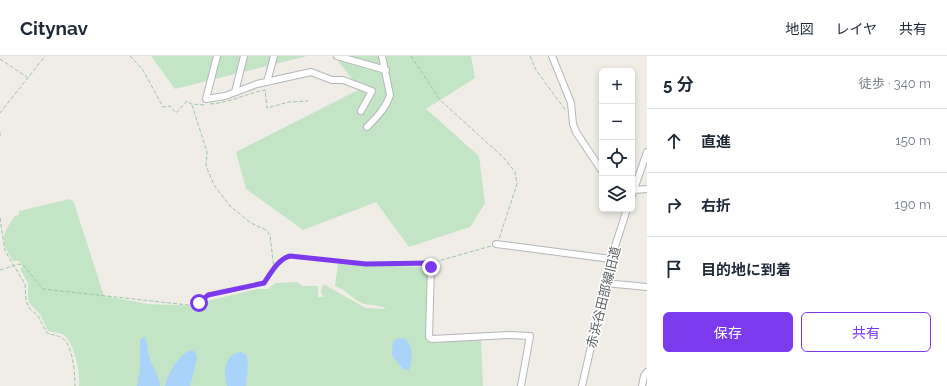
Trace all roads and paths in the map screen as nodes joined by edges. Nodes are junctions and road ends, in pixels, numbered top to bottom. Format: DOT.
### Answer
graph roads {
  1 [pos="45,56"];
  2 [pos="130,56"];
  3 [pos="217,56"];
  4 [pos="244,56"];
  5 [pos="274,56"];
  6 [pos="337,56"];
  7 [pos="382,56"];
  8 [pos="410,56"];
  9 [pos="530,56"];
  10 [pos="552,56"];
  11 [pos="0,59"];
  12 [pos="386,70"];
  13 [pos="28,77"];
  14 [pos="267,82"];
  15 [pos="265,90"];
  16 [pos="235,92"];
  17 [pos="308,101"];
  18 [pos="361,111"];
  19 [pos="0,113"];
  20 [pos="568,115"];
  21 [pos="367,127"];
  22 [pos="0,132"];
  23 [pos="0,136"];
  24 [pos="647,152"];
  25 [pos="599,166"];
  26 [pos="635,187"];
  27 [pos="647,189"];
  28 [pos="635,192"];
  29 [pos="626,212"];
  30 [pos="0,218"];
  31 [pos="496,244"];
  32 [pos="611,259"];
  33 [pos="430,263"];
  34 [pos="14,266"];
  35 [pos="274,269"];
  36 [pos="0,270"];
  37 [pos="605,283"];
  38 [pos="647,288"];
  39 [pos="647,372"];
  40 [pos="75,386"];
  41 [pos="521,386"];
  42 [pos="582,386"];
  43 [pos="642,386"];
  1 -- 13 [label="path"];
  2 -- 35 [label="path"];
  3 -- 16 [label="street"];
  4 -- 16 [label="street"];
  5 -- 14 [label="street"];
  6 -- 12 [label="street"];
  7 -- 12 [label="street"];
  8 -- 31 [label="path"];
  9 -- 20 [label="path"];
  10 -- 25 [label="street"];
  11 -- 13 [label="path"];
  12 -- 21 [label="street"];
  13 -- 19 [label="path"];
  14 -- 16 [label="street"];
  14 -- 18 [label="street"];
  15 -- 17 [label="path"];
  22 -- 23 [label="path"];
  24 -- 26 [label="street"];
  27 -- 28 [label="street"];
  29 -- 32 [label="street, 赤浜谷田部線旧道"];
  30 -- 34 [label="path"];
  31 -- 32 [label="street"];
  31 -- 33 [label="path"];
  32 -- 37 [label="street, 赤浜谷田部線旧道"];
  33 -- 35 [label="path"];
  33 -- 41 [label="street"];
  34 -- 35 [label="path"];
  34 -- 36 [label="path"];
  34 -- 40 [label="path"];
  37 -- 38 [label="street"];
  37 -- 42 [label="street, 赤浜谷田部線旧道"];
  39 -- 43 [label="street"];
}
